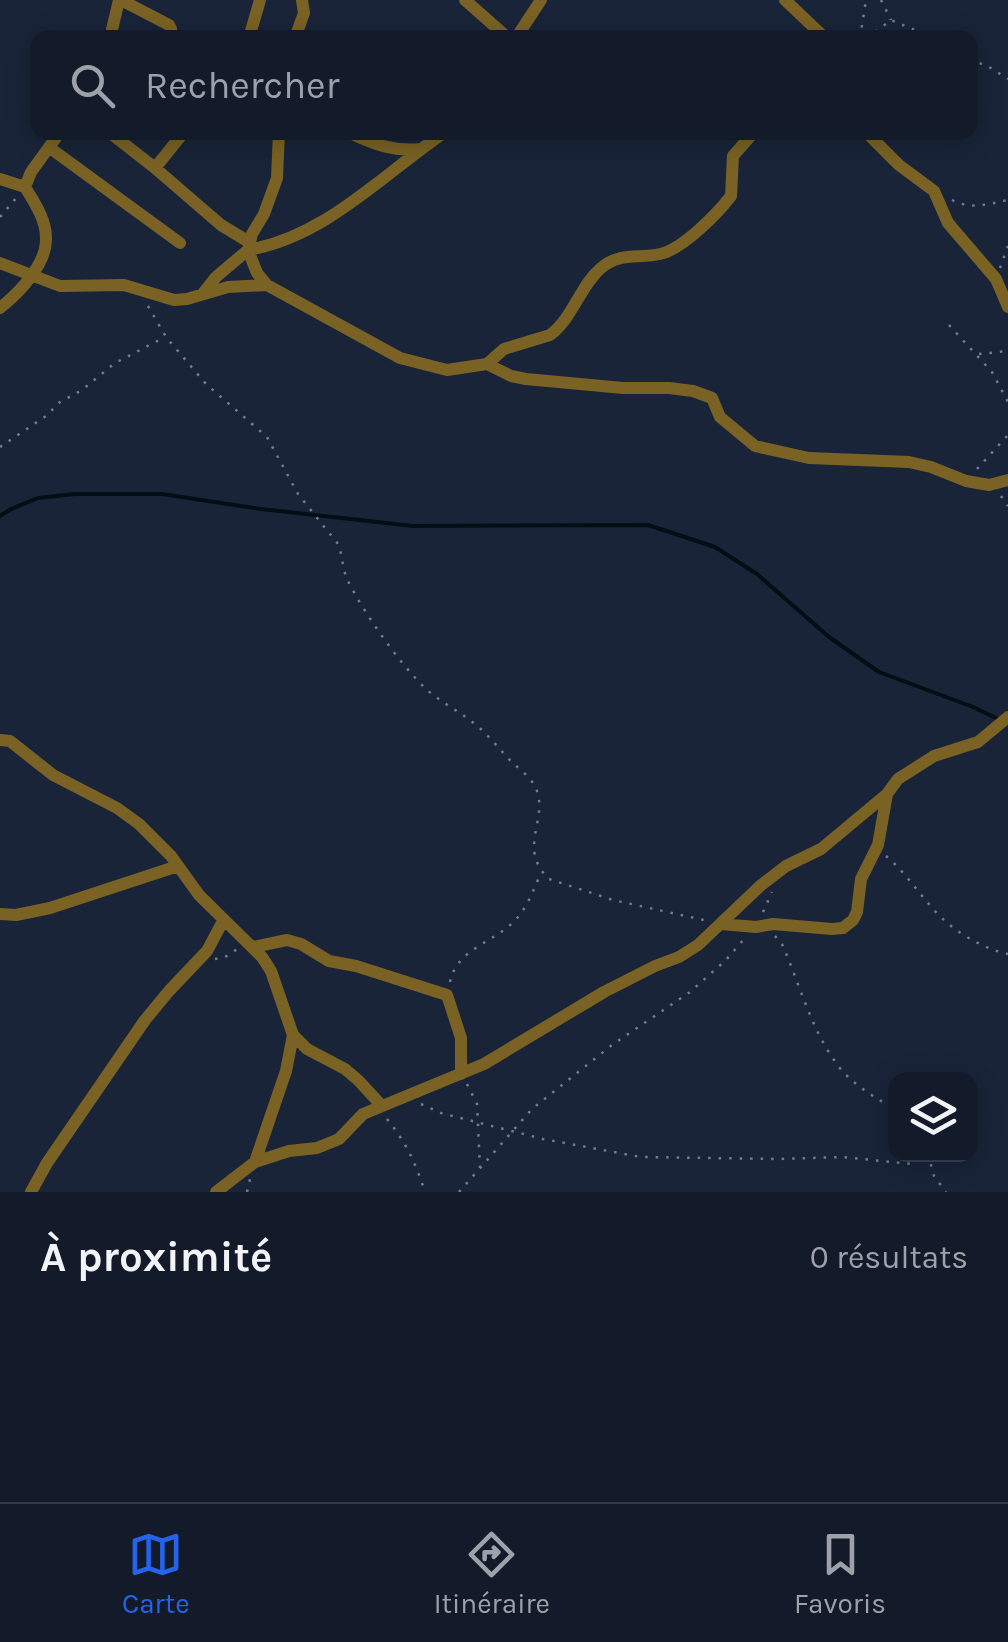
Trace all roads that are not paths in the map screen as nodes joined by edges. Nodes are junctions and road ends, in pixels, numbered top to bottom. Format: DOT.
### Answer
graph roads {
  1 [pos="120,0"];
  2 [pos="260,0"];
  3 [pos="302,0"];
  4 [pos="466,0"];
  5 [pos="542,0"];
  6 [pos="784,0"];
  7 [pos="112,30"];
  8 [pos="170,30"];
  9 [pos="251,30"];
  10 [pos="299,30"];
  11 [pos="499,30"];
  12 [pos="521,30"];
  13 [pos="816,30"];
  14 [pos="55,140"];
  15 [pos="119,140"];
  16 [pos="178,140"];
  17 [pos="279,140"];
  18 [pos="364,140"];
  19 [pos="434,140"];
  20 [pos="747,140"];
  21 [pos="874,140"];
  22 [pos="50,148"];
  23 [pos="421,149"];
  24 [pos="155,168"];
  25 [pos="0,180"];
  26 [pos="25,187"];
  27 [pos="180,244"];
  28 [pos="248,246"];
  29 [pos="0,263"];
  30 [pos="32,275"];
  31 [pos="267,285"];
  32 [pos="202,294"];
  33 [pos="1008,306"];
  34 [pos="0,308"];
  35 [pos="488,364"];
  36 [pos="1008,480"];
  37 [pos="1008,717"];
  38 [pos="0,740"];
  39 [pos="886,794"];
  40 [pos="178,866"];
  41 [pos="0,914"];
  42 [pos="223,921"];
  43 [pos="722,924"];
  44 [pos="253,947"];
  45 [pos="293,1036"];
  46 [pos="462,1074"];
  47 [pos="382,1106"];
  48 [pos="254,1162"];
  49 [pos="31,1192"];
  50 [pos="216,1192"];
  1 -- 7 [label="street"];
  1 -- 8 [label="street"];
  2 -- 9 [label="street"];
  3 -- 10 [label="street"];
  4 -- 11 [label="street"];
  5 -- 12 [label="street"];
  6 -- 13 [label="street"];
  14 -- 22 [label="street"];
  15 -- 24 [label="street"];
  16 -- 24 [label="street"];
  17 -- 28 [label="street"];
  18 -- 23 [label="street"];
  19 -- 23 [label="street"];
  20 -- 35 [label="street"];
  21 -- 33 [label="street"];
  22 -- 26 [label="street"];
  22 -- 27 [label="street"];
  23 -- 28 [label="street"];
  24 -- 28 [label="street"];
  25 -- 26 [label="street"];
  26 -- 30 [label="street"];
  28 -- 31 [label="street"];
  28 -- 32 [label="street"];
  29 -- 30 [label="street"];
  30 -- 32 [label="street"];
  30 -- 34 [label="street"];
  31 -- 32 [label="street"];
  31 -- 35 [label="street"];
  35 -- 36 [label="street"];
  37 -- 39 [label="street"];
  38 -- 40 [label="street"];
  39 -- 43 [label="street"];
  39 -- 43 [label="street"];
  40 -- 41 [label="street"];
  40 -- 42 [label="street"];
  42 -- 44 [label="street"];
  42 -- 49 [label="street"];
  43 -- 46 [label="street"];
  44 -- 45 [label="street"];
  44 -- 46 [label="street"];
  45 -- 47 [label="street"];
  45 -- 48 [label="street"];
  46 -- 47 [label="street"];
  47 -- 48 [label="street"];
  48 -- 50 [label="street"];
}
